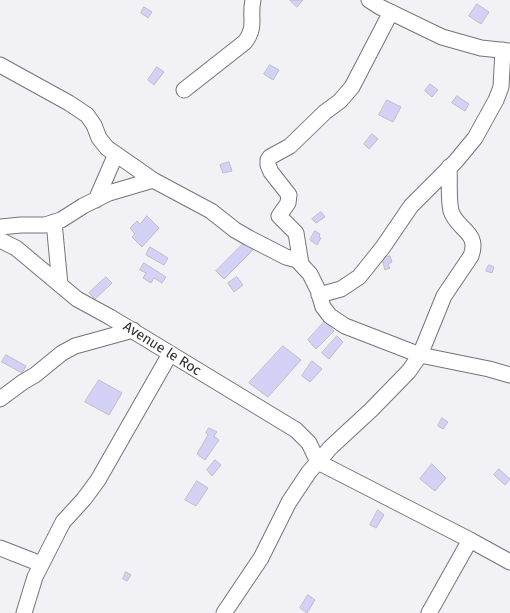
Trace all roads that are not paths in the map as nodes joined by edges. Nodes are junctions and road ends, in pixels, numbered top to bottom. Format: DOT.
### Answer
graph roads {
  1 [pos="253,0"];
  2 [pos="369,0"];
  3 [pos="391,12"];
  4 [pos="507,50"];
  5 [pos="0,66"];
  6 [pos="184,90"];
  7 [pos="116,154"];
  8 [pos="449,167"];
  9 [pos="153,180"];
  10 [pos="96,200"];
  11 [pos="54,222"];
  12 [pos="0,227"];
  13 [pos="0,240"];
  14 [pos="301,264"];
  15 [pos="60,285"];
  16 [pos="319,295"];
  17 [pos="133,330"];
  18 [pos="170,354"];
  19 [pos="420,355"];
  20 [pos="510,376"];
  21 [pos="0,399"];
  22 [pos="318,462"];
  23 [pos="470,540"];
  24 [pos="0,548"];
  25 [pos="510,562"];
  26 [pos="41,564"];
  27 [pos="24,613"];
  28 [pos="224,613"];
  29 [pos="429,613"];
  1 -- 6 [label="street"];
  2 -- 3 [label="street"];
  3 -- 4 [label="street"];
  3 -- 14 [label="street"];
  4 -- 8 [label="street"];
  5 -- 7 [label="street"];
  7 -- 9 [label="street"];
  7 -- 10 [label="street"];
  8 -- 16 [label="street"];
  8 -- 19 [label="street"];
  9 -- 10 [label="street"];
  9 -- 14 [label="street"];
  10 -- 11 [label="street"];
  11 -- 12 [label="street"];
  11 -- 15 [label="street"];
  13 -- 15 [label="street, Avenue le Roc"];
  14 -- 16 [label="street"];
  15 -- 17 [label="street, Avenue le Roc"];
  16 -- 19 [label="street"];
  17 -- 18 [label="street, Avenue le Roc"];
  17 -- 21 [label="street"];
  18 -- 22 [label="street, Avenue le Roc"];
  18 -- 26 [label="street"];
  19 -- 20 [label="street"];
  19 -- 22 [label="street"];
  22 -- 23 [label="street"];
  22 -- 28 [label="street"];
  23 -- 25 [label="street"];
  23 -- 29 [label="street"];
  24 -- 26 [label="street"];
  26 -- 27 [label="street"];
}
